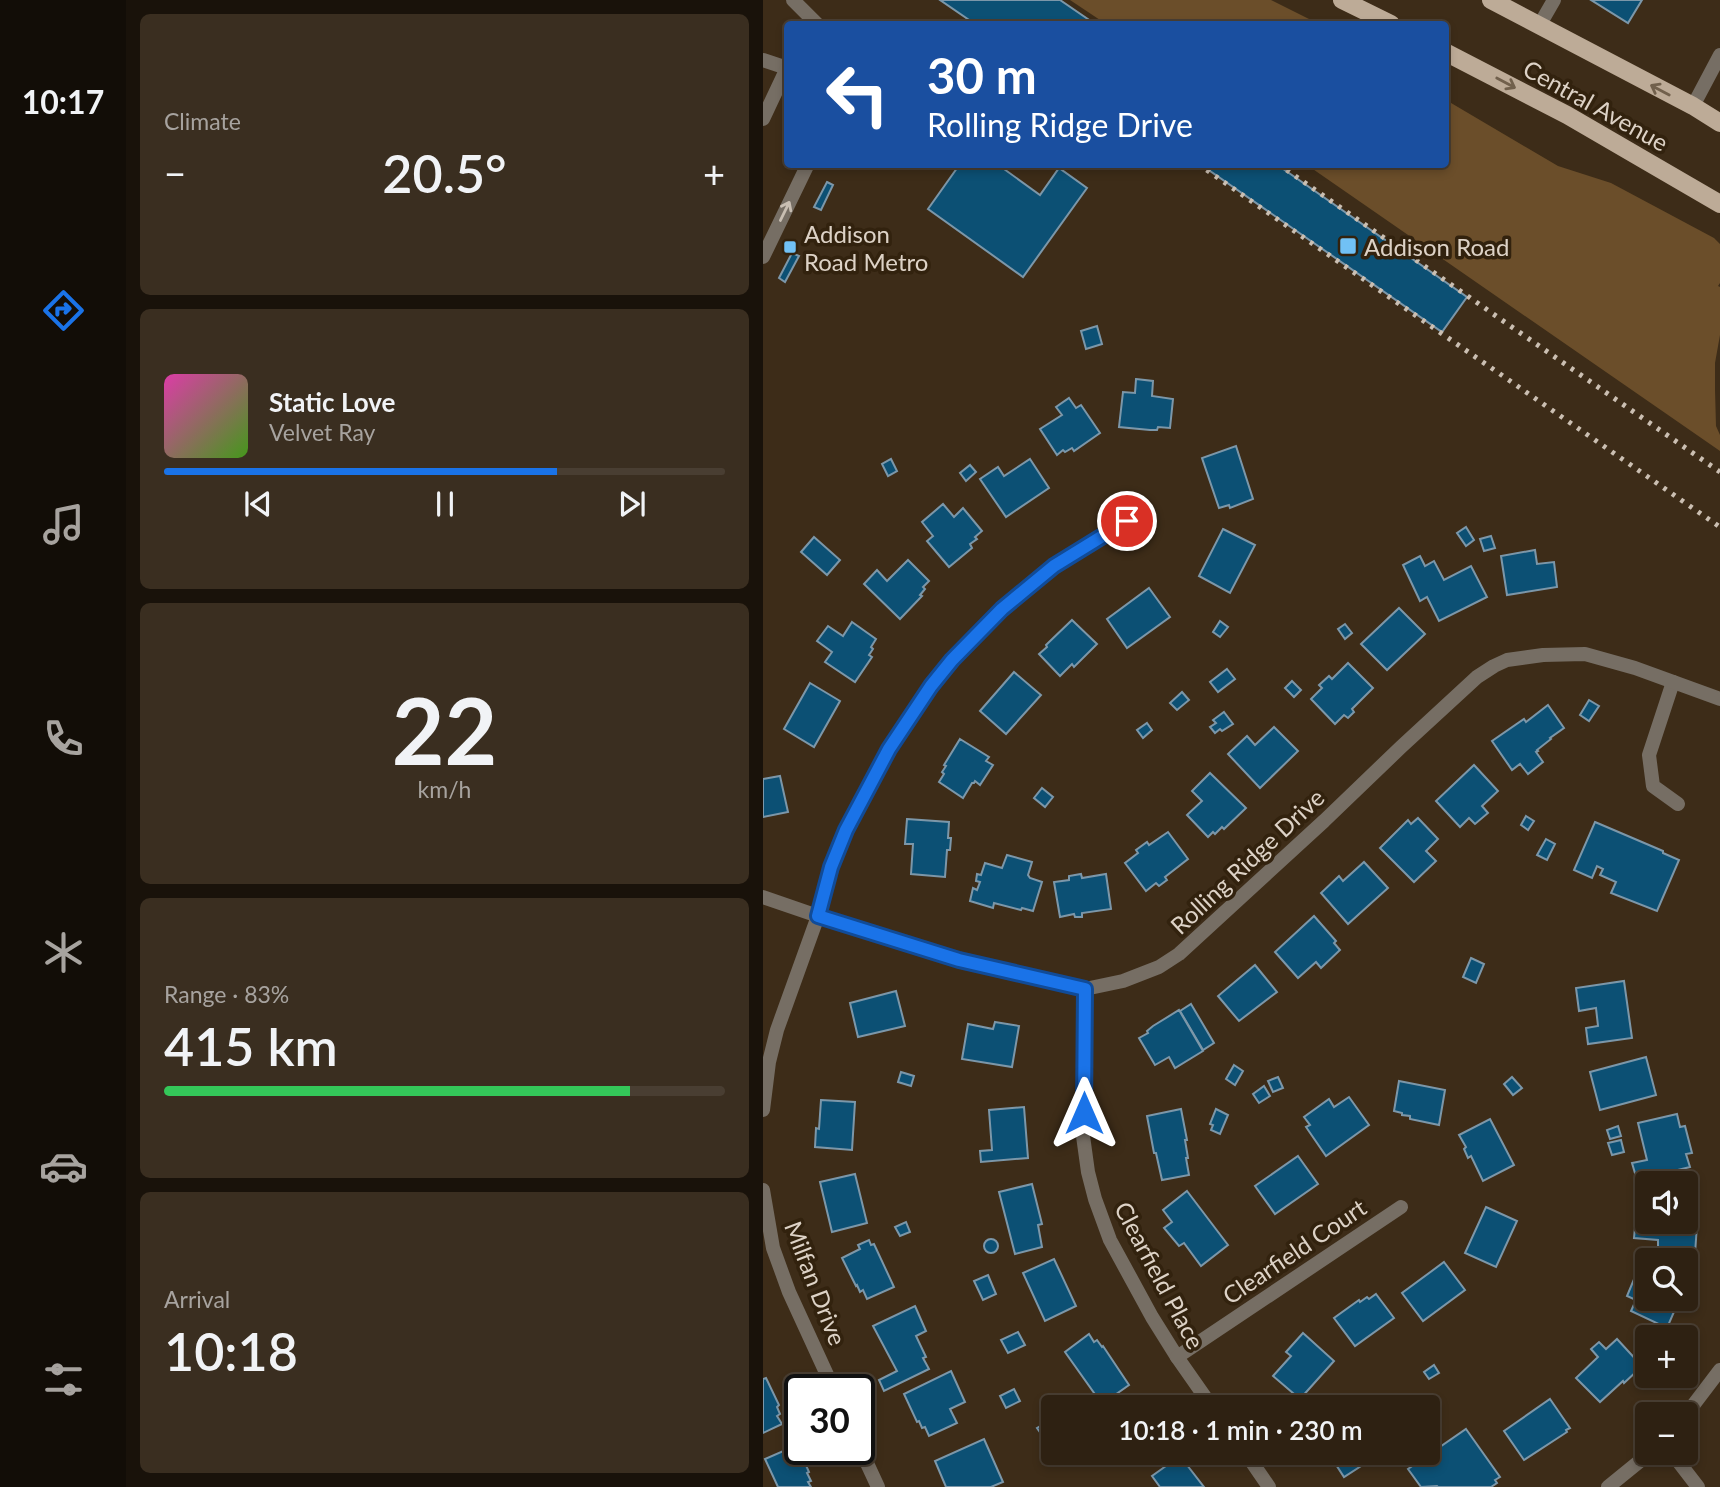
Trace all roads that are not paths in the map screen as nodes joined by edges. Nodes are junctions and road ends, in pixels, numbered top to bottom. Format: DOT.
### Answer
graph roads {
  1 [pos="793,0"];
  2 [pos="1342,0"];
  3 [pos="1491,0"];
  4 [pos="1554,0"];
  5 [pos="814,21"];
  6 [pos="1385,21"];
  7 [pos="1539,26"];
  8 [pos="1449,54"];
  9 [pos="1720,55"];
  10 [pos="763,60"];
  11 [pos="784,67"];
  12 [pos="784,74"];
  13 [pos="1693,106"];
  14 [pos="763,119"];
  15 [pos="1720,123"];
  16 [pos="806,168"];
  17 [pos="1720,204"];
  18 [pos="763,257"];
  19 [pos="1127,521"];
  20 [pos="1673,682"];
  21 [pos="1720,699"];
  22 [pos="1678,804"];
  23 [pos="763,897"];
  24 [pos="818,916"];
  25 [pos="1085,989"];
  26 [pos="763,1110"];
  27 [pos="763,1190"];
  28 [pos="1401,1207"];
  29 [pos="1177,1357"];
  30 [pos="1720,1370"];
  31 [pos="827,1374"];
  32 [pos="1204,1395"];
  33 [pos="1696,1402"];
  34 [pos="868,1465"];
  35 [pos="1254,1465"];
  36 [pos="1635,1465"];
  37 [pos="1681,1465"];
  38 [pos="878,1487"];
  39 [pos="1269,1487"];
  40 [pos="1608,1487"];
  41 [pos="1698,1487"];
  1 -- 5 [label="street"];
  2 -- 6 [label="main road"];
  3 -- 7 [label="main road, Central Avenue"];
  4 -- 7 [label="street"];
  13 -- 7 [label="main road, Central Avenue, one-way"];
  8 -- 17 [label="main road, Central Avenue, one-way"];
  9 -- 13 [label="street"];
  10 -- 11 [label="street"];
  12 -- 14 [label="street"];
  13 -- 15 [label="main road, Central Avenue"];
  18 -- 16 [label="street, one-way"];
  19 -- 24 [label="street"];
  20 -- 21 [label="street, Rolling Ridge Drive"];
  20 -- 22 [label="street"];
  20 -- 25 [label="street, Rolling Ridge Drive"];
  23 -- 24 [label="street, Rolling Ridge Drive"];
  24 -- 25 [label="street, Rolling Ridge Drive"];
  24 -- 26 [label="street"];
  25 -- 29 [label="street, Clearfield Place"];
  27 -- 31 [label="street, Milfan Drive"];
  28 -- 29 [label="street, Clearfield Court"];
  29 -- 32 [label="street, Clearfield Place"];
  30 -- 33 [label="street"];
  34 -- 38 [label="street"];
  35 -- 39 [label="street"];
  36 -- 40 [label="street"];
  37 -- 41 [label="street"];
}
